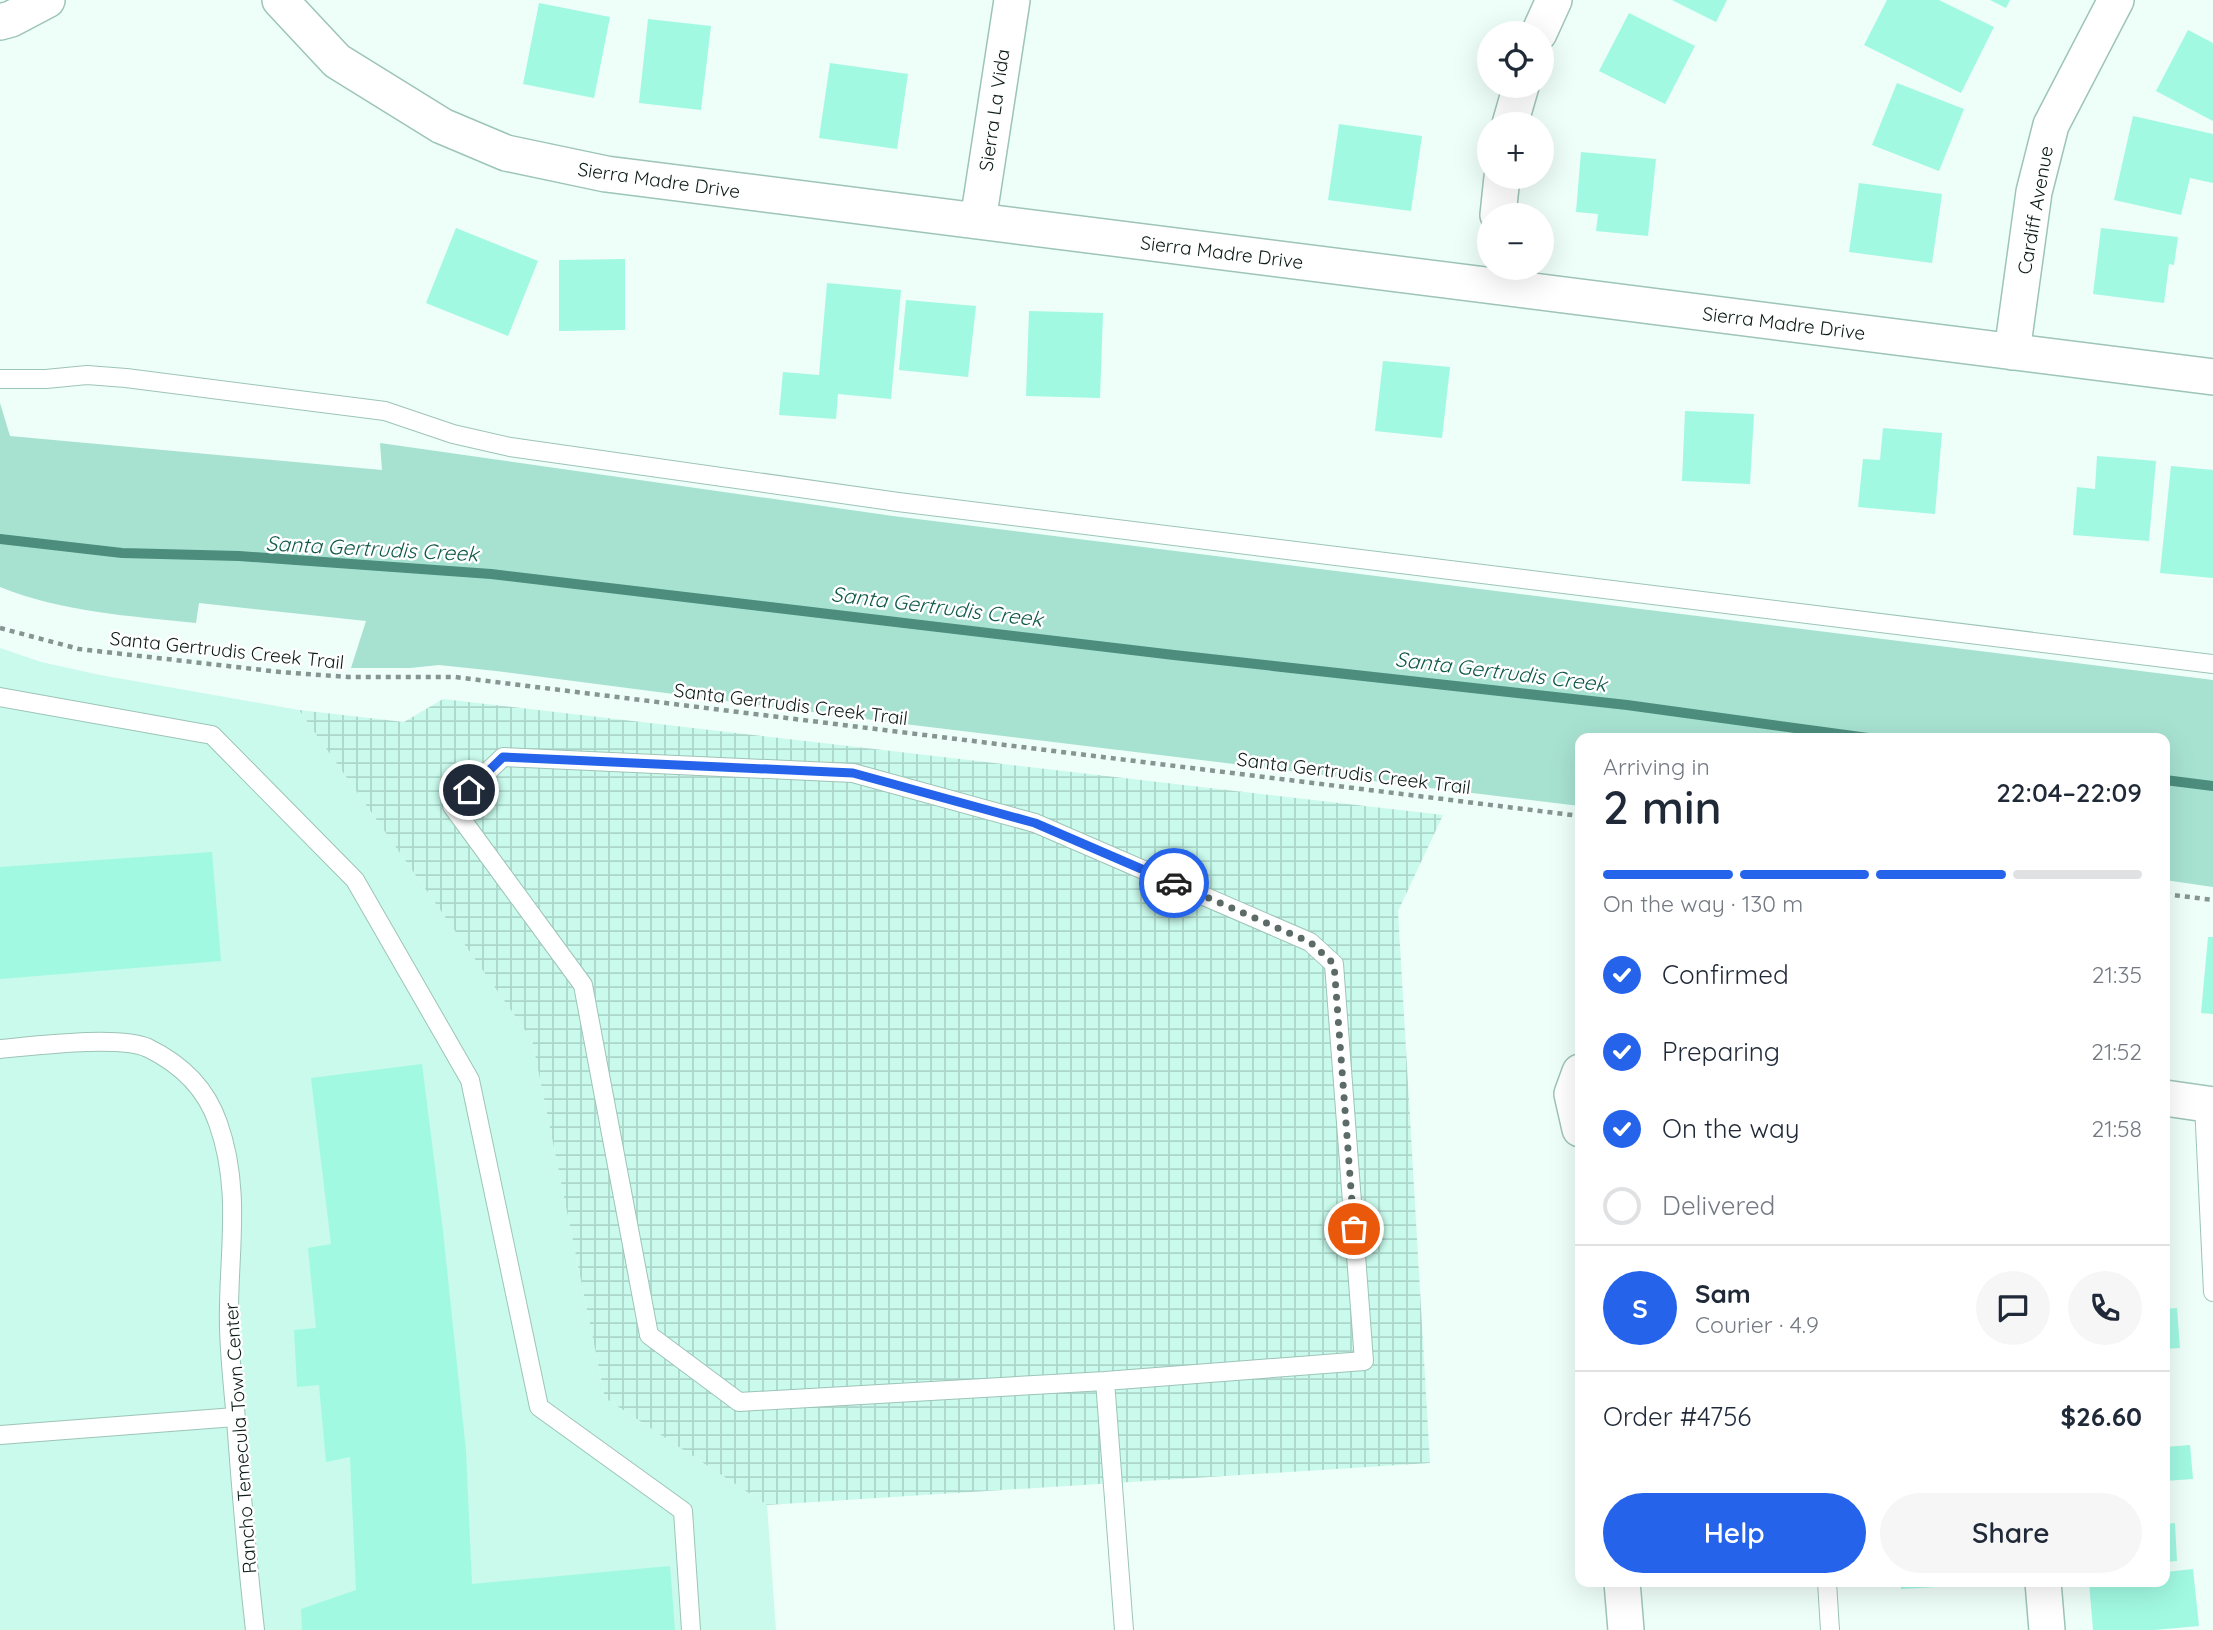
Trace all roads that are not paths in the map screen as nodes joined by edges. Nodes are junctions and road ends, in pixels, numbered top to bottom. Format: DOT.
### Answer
graph roads {
  1 [pos="47,0"];
  2 [pos="280,0"];
  3 [pos="1012,0"];
  4 [pos="1554,0"];
  5 [pos="2116,0"];
  6 [pos="1544,21"];
  7 [pos="0,22"];
  8 [pos="978,221"];
  9 [pos="1477,275"];
  10 [pos="1512,280"];
  11 [pos="2012,352"];
  12 [pos="2213,377"];
  13 [pos="0,380"];
  14 [pos="2213,664"];
  15 [pos="0,697"];
  16 [pos="0,1049"];
  17 [pos="1575,1086"];
  18 [pos="2170,1099"];
  19 [pos="2208,1105"];
  20 [pos="1575,1107"];
  21 [pos="2213,1292"];
  22 [pos="1105,1381"];
  23 [pos="235,1417"];
  24 [pos="0,1435"];
  25 [pos="1622,1587"];
  26 [pos="1827,1587"];
  27 [pos="2043,1587"];
  28 [pos="255,1630"];
  29 [pos="691,1630"];
  30 [pos="1124,1630"];
  31 [pos="1626,1630"];
  32 [pos="1830,1630"];
  33 [pos="2047,1630"];
  1 -- 7 [label="street"];
  2 -- 8 [label="street, Sierra Madre Drive"];
  3 -- 8 [label="street, Sierra La Vida"];
  4 -- 6 [label="street"];
  5 -- 11 [label="street, Cardiff Avenue"];
  8 -- 9 [label="street, Sierra Madre Drive"];
  10 -- 11 [label="street, Sierra Madre Drive"];
  11 -- 12 [label="street, Sierra Madre Drive"];
  13 -- 14 [label="lane"];
  15 -- 29 [label="lane"];
  16 -- 23 [label="lane, Rancho Temecula Town Center"];
  17 -- 20 [label="street"];
  18 -- 19 [label="street"];
  19 -- 21 [label="lane"];
  22 -- 22 [label="lane"];
  22 -- 30 [label="lane"];
  23 -- 24 [label="lane"];
  23 -- 28 [label="lane, Rancho Temecula Town Center"];
  25 -- 31 [label="street"];
  26 -- 32 [label="lane"];
  27 -- 33 [label="street"];
}
